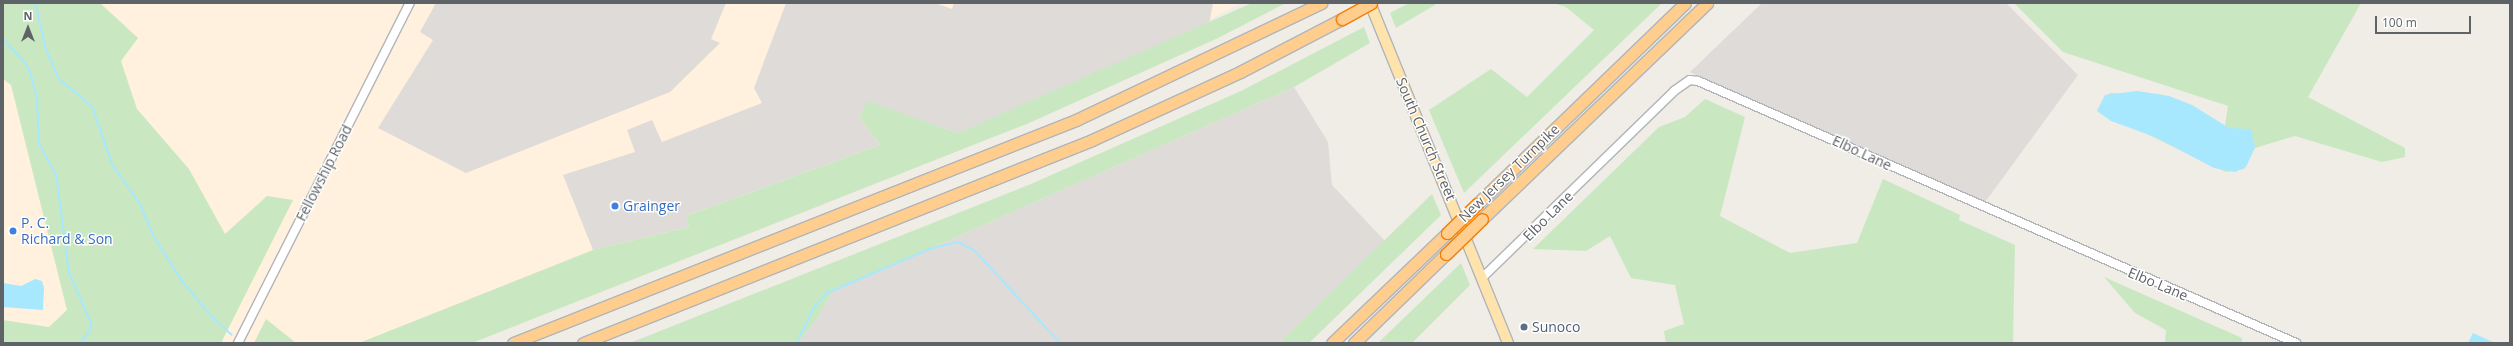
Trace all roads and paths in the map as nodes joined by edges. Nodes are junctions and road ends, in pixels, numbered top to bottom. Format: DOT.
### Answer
graph roads {
  1 [pos="410,3"];
  2 [pos="1321,3"];
  3 [pos="1371,3"];
  4 [pos="1686,3"];
  5 [pos="1707,3"];
  6 [pos="1483,277"];
  7 [pos="238,343"];
  8 [pos="513,343"];
  9 [pos="583,343"];
  10 [pos="1332,343"];
  11 [pos="1354,343"];
  12 [pos="1508,343"];
  13 [pos="2296,343"];
  1 -- 7 [label="street, Fellowship Road"];
  2 -- 8 [label="highway"];
  3 -- 6 [label="main road, South Church Street"];
  3 -- 9 [label="highway, bridge"];
  4 -- 10 [label="highway, New Jersey Turnpike, bridge"];
  5 -- 11 [label="highway, New Jersey Turnpike, bridge"];
  6 -- 12 [label="main road, South Church Street"];
  6 -- 13 [label="street, Elbo Lane"];
}
